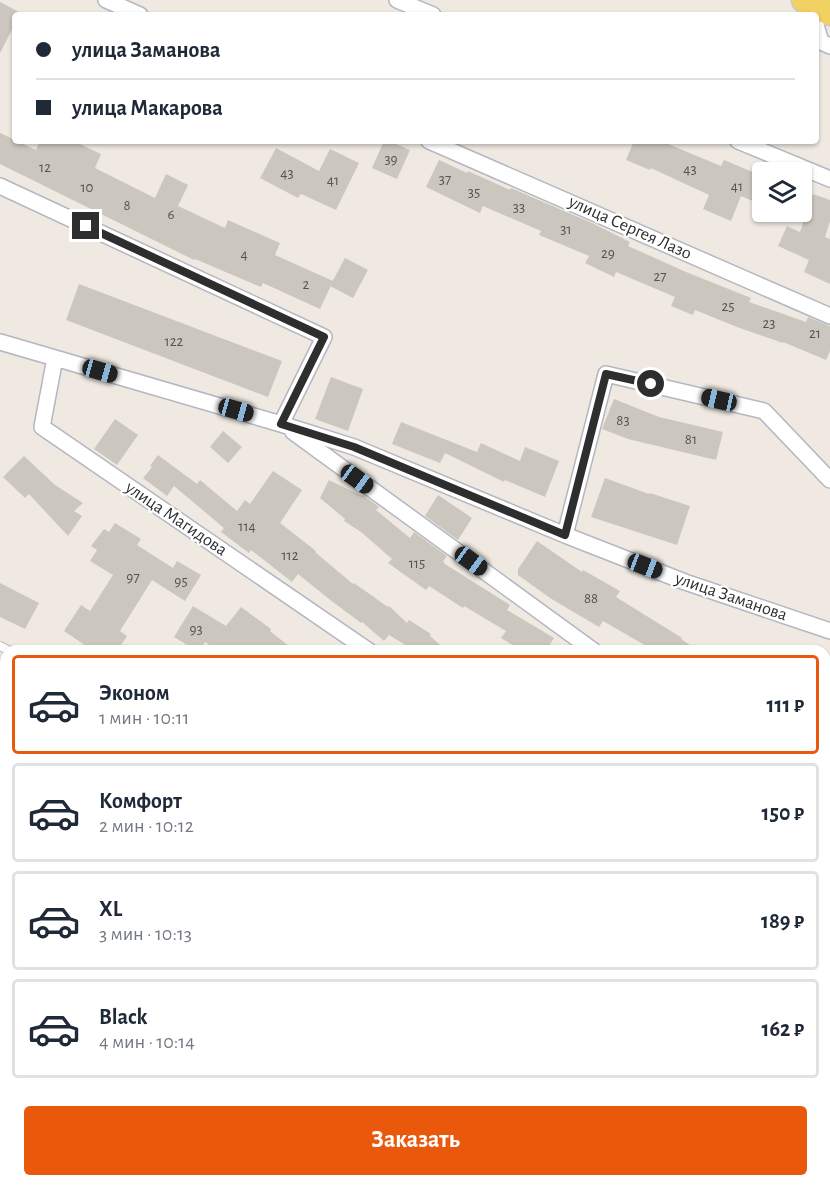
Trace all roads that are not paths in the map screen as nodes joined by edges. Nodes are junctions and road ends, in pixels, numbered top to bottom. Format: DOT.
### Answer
graph roads {
  1 [pos="106,0"];
  2 [pos="397,0"];
  3 [pos="133,12"];
  4 [pos="426,12"];
  5 [pos="819,33"];
  6 [pos="830,46"];
  7 [pos="436,144"];
  8 [pos="745,144"];
  9 [pos="830,179"];
  10 [pos="0,186"];
  11 [pos="830,316"];
  12 [pos="0,342"];
  13 [pos="55,358"];
  14 [pos="281,424"];
  15 [pos="830,480"];
  16 [pos="565,535"];
  17 [pos="830,631"];
  18 [pos="360,645"];
  19 [pos="586,645"];
  1 -- 3 [label="street"];
  2 -- 4 [label="street"];
  5 -- 6 [label="street"];
  7 -- 11 [label="street, улица Сергея Лазо"];
  8 -- 9 [label="street"];
  10 -- 14 [label="street"];
  12 -- 13 [label="street"];
  13 -- 14 [label="street"];
  13 -- 18 [label="street, улица Магидова"];
  14 -- 16 [label="street, улица Заманова"];
  14 -- 19 [label="street"];
  15 -- 16 [label="street"];
  16 -- 17 [label="street, улица Заманова"];
}
